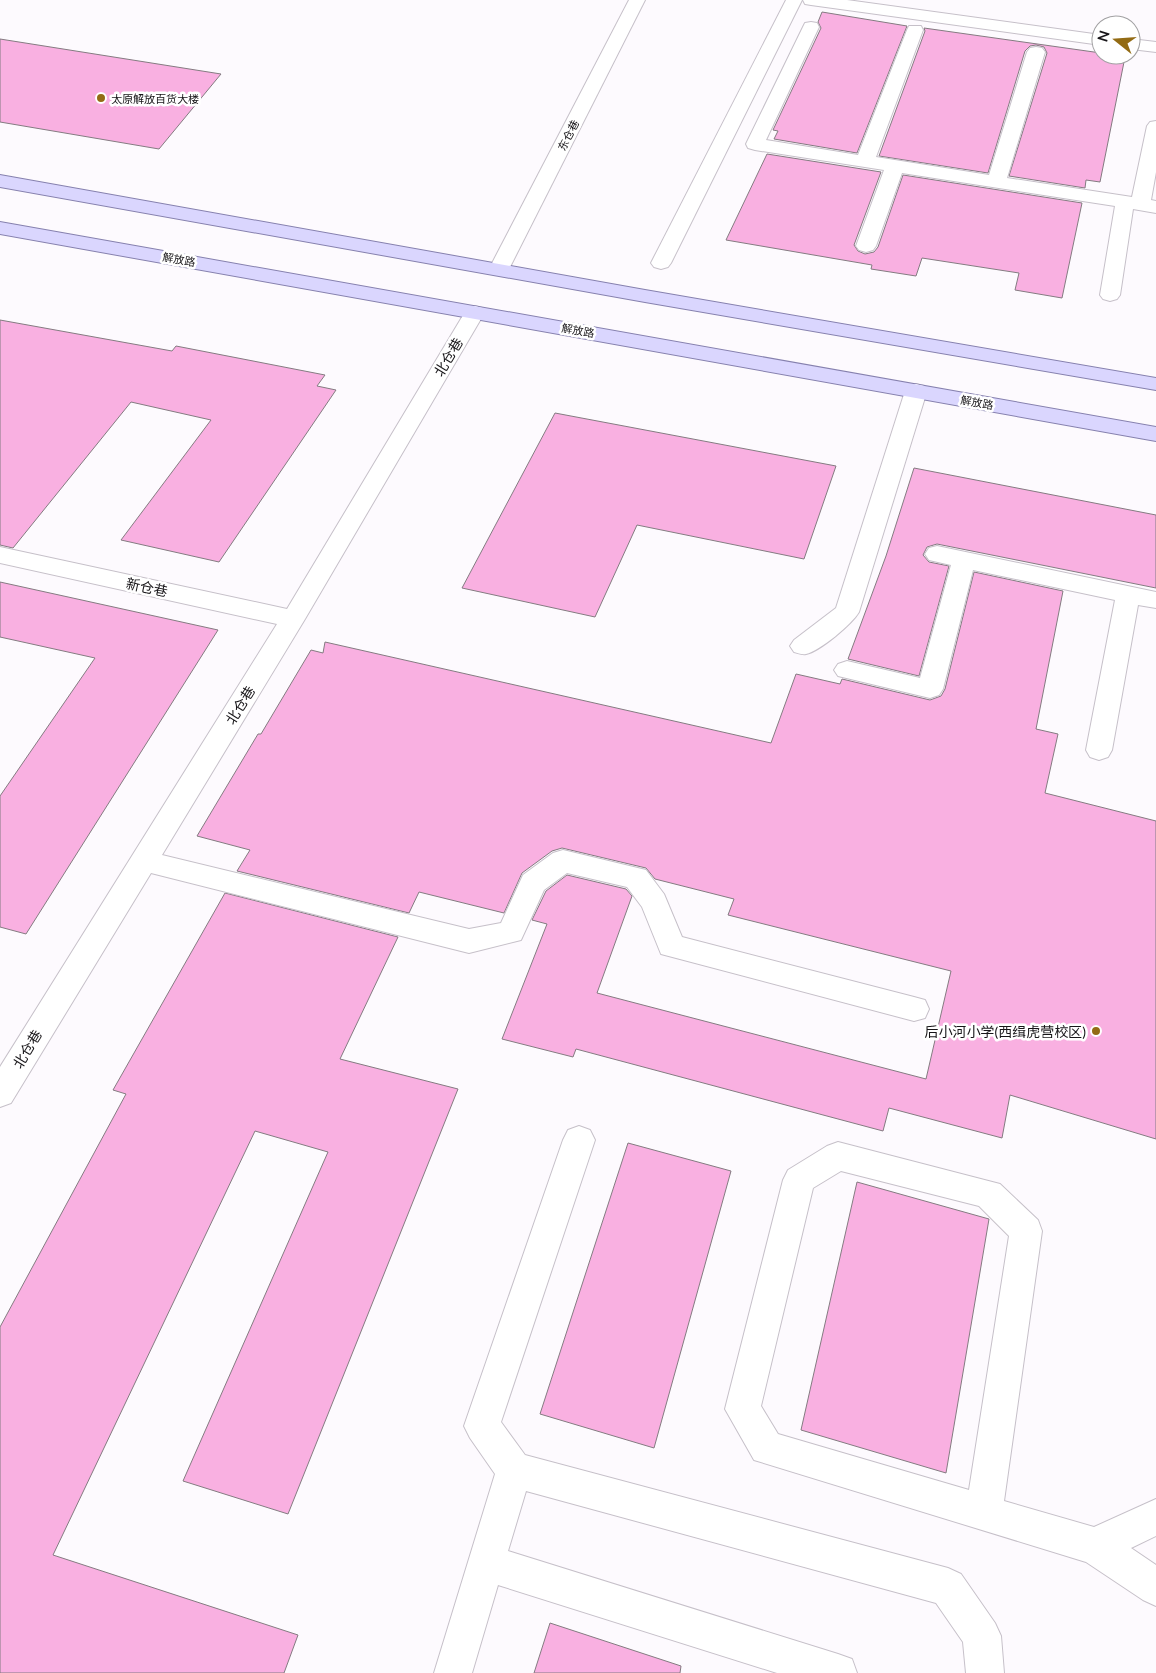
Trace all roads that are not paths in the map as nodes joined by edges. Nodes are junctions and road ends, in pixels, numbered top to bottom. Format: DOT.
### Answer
graph roads {
  1 [pos="637,0"];
  2 [pos="794,0"];
  3 [pos="811,0"];
  4 [pos="811,27"];
  5 [pos="915,30"];
  6 [pos="1091,39"];
  7 [pos="1141,45"];
  8 [pos="1156,47"];
  9 [pos="1036,52"];
  10 [pos="1156,126"];
  11 [pos="865,162"];
  12 [pos="895,166"];
  13 [pos="0,181"];
  14 [pos="996,182"];
  15 [pos="1140,205"];
  16 [pos="0,228"];
  17 [pos="866,246"];
  18 [pos="661,263"];
  19 [pos="498,270"];
  20 [pos="1110,295"];
  21 [pos="475,312"];
  22 [pos="1156,384"];
  23 [pos="916,391"];
  24 [pos="1156,434"];
  25 [pos="937,554"];
  26 [pos="0,555"];
  27 [pos="964,560"];
  28 [pos="1128,594"];
  29 [pos="1156,600"];
  30 [pos="293,620"];
  31 [pos="803,646"];
  32 [pos="847,670"];
  33 [pos="1099,750"];
  34 [pos="144,861"];
  35 [pos="914,1009"];
  36 [pos="0,1094"];
  37 [pos="579,1140"];
  38 [pos="514,1470"];
  39 [pos="984,1513"];
  40 [pos="1156,1517"];
  41 [pos="1095,1546"];
  42 [pos="487,1562"];
  43 [pos="1156,1586"];
  44 [pos="453,1673"];
  45 [pos="838,1673"];
  46 [pos="985,1673"];
  1 -- 19 [label="street, 东仓巷"];
  2 -- 18 [label="street"];
  3 -- 6 [label="street"];
  4 -- 11 [label="street"];
  5 -- 11 [label="street"];
  7 -- 8 [label="street"];
  9 -- 14 [label="street"];
  10 -- 15 [label="street"];
  11 -- 12 [label="street"];
  12 -- 14 [label="street"];
  12 -- 17 [label="street"];
  13 -- 19 [label="main road"];
  14 -- 15 [label="street"];
  15 -- 20 [label="street"];
  16 -- 21 [label="main road, 解放路"];
  19 -- 22 [label="main road"];
  21 -- 23 [label="main road, 解放路"];
  21 -- 30 [label="street, 北仓巷"];
  23 -- 24 [label="main road, 解放路"];
  23 -- 31 [label="street"];
  25 -- 27 [label="street"];
  26 -- 30 [label="street, 新仓巷"];
  27 -- 28 [label="street"];
  27 -- 32 [label="street"];
  28 -- 29 [label="street"];
  28 -- 33 [label="street"];
  30 -- 34 [label="street, 北仓巷"];
  34 -- 35 [label="street"];
  34 -- 36 [label="street, 北仓巷"];
  37 -- 38 [label="street"];
  38 -- 42 [label="street"];
  38 -- 46 [label="street"];
  39 -- 39 [label="street"];
  39 -- 41 [label="street"];
  40 -- 41 [label="street"];
  41 -- 43 [label="street"];
  42 -- 44 [label="street"];
  42 -- 45 [label="street"];
}
